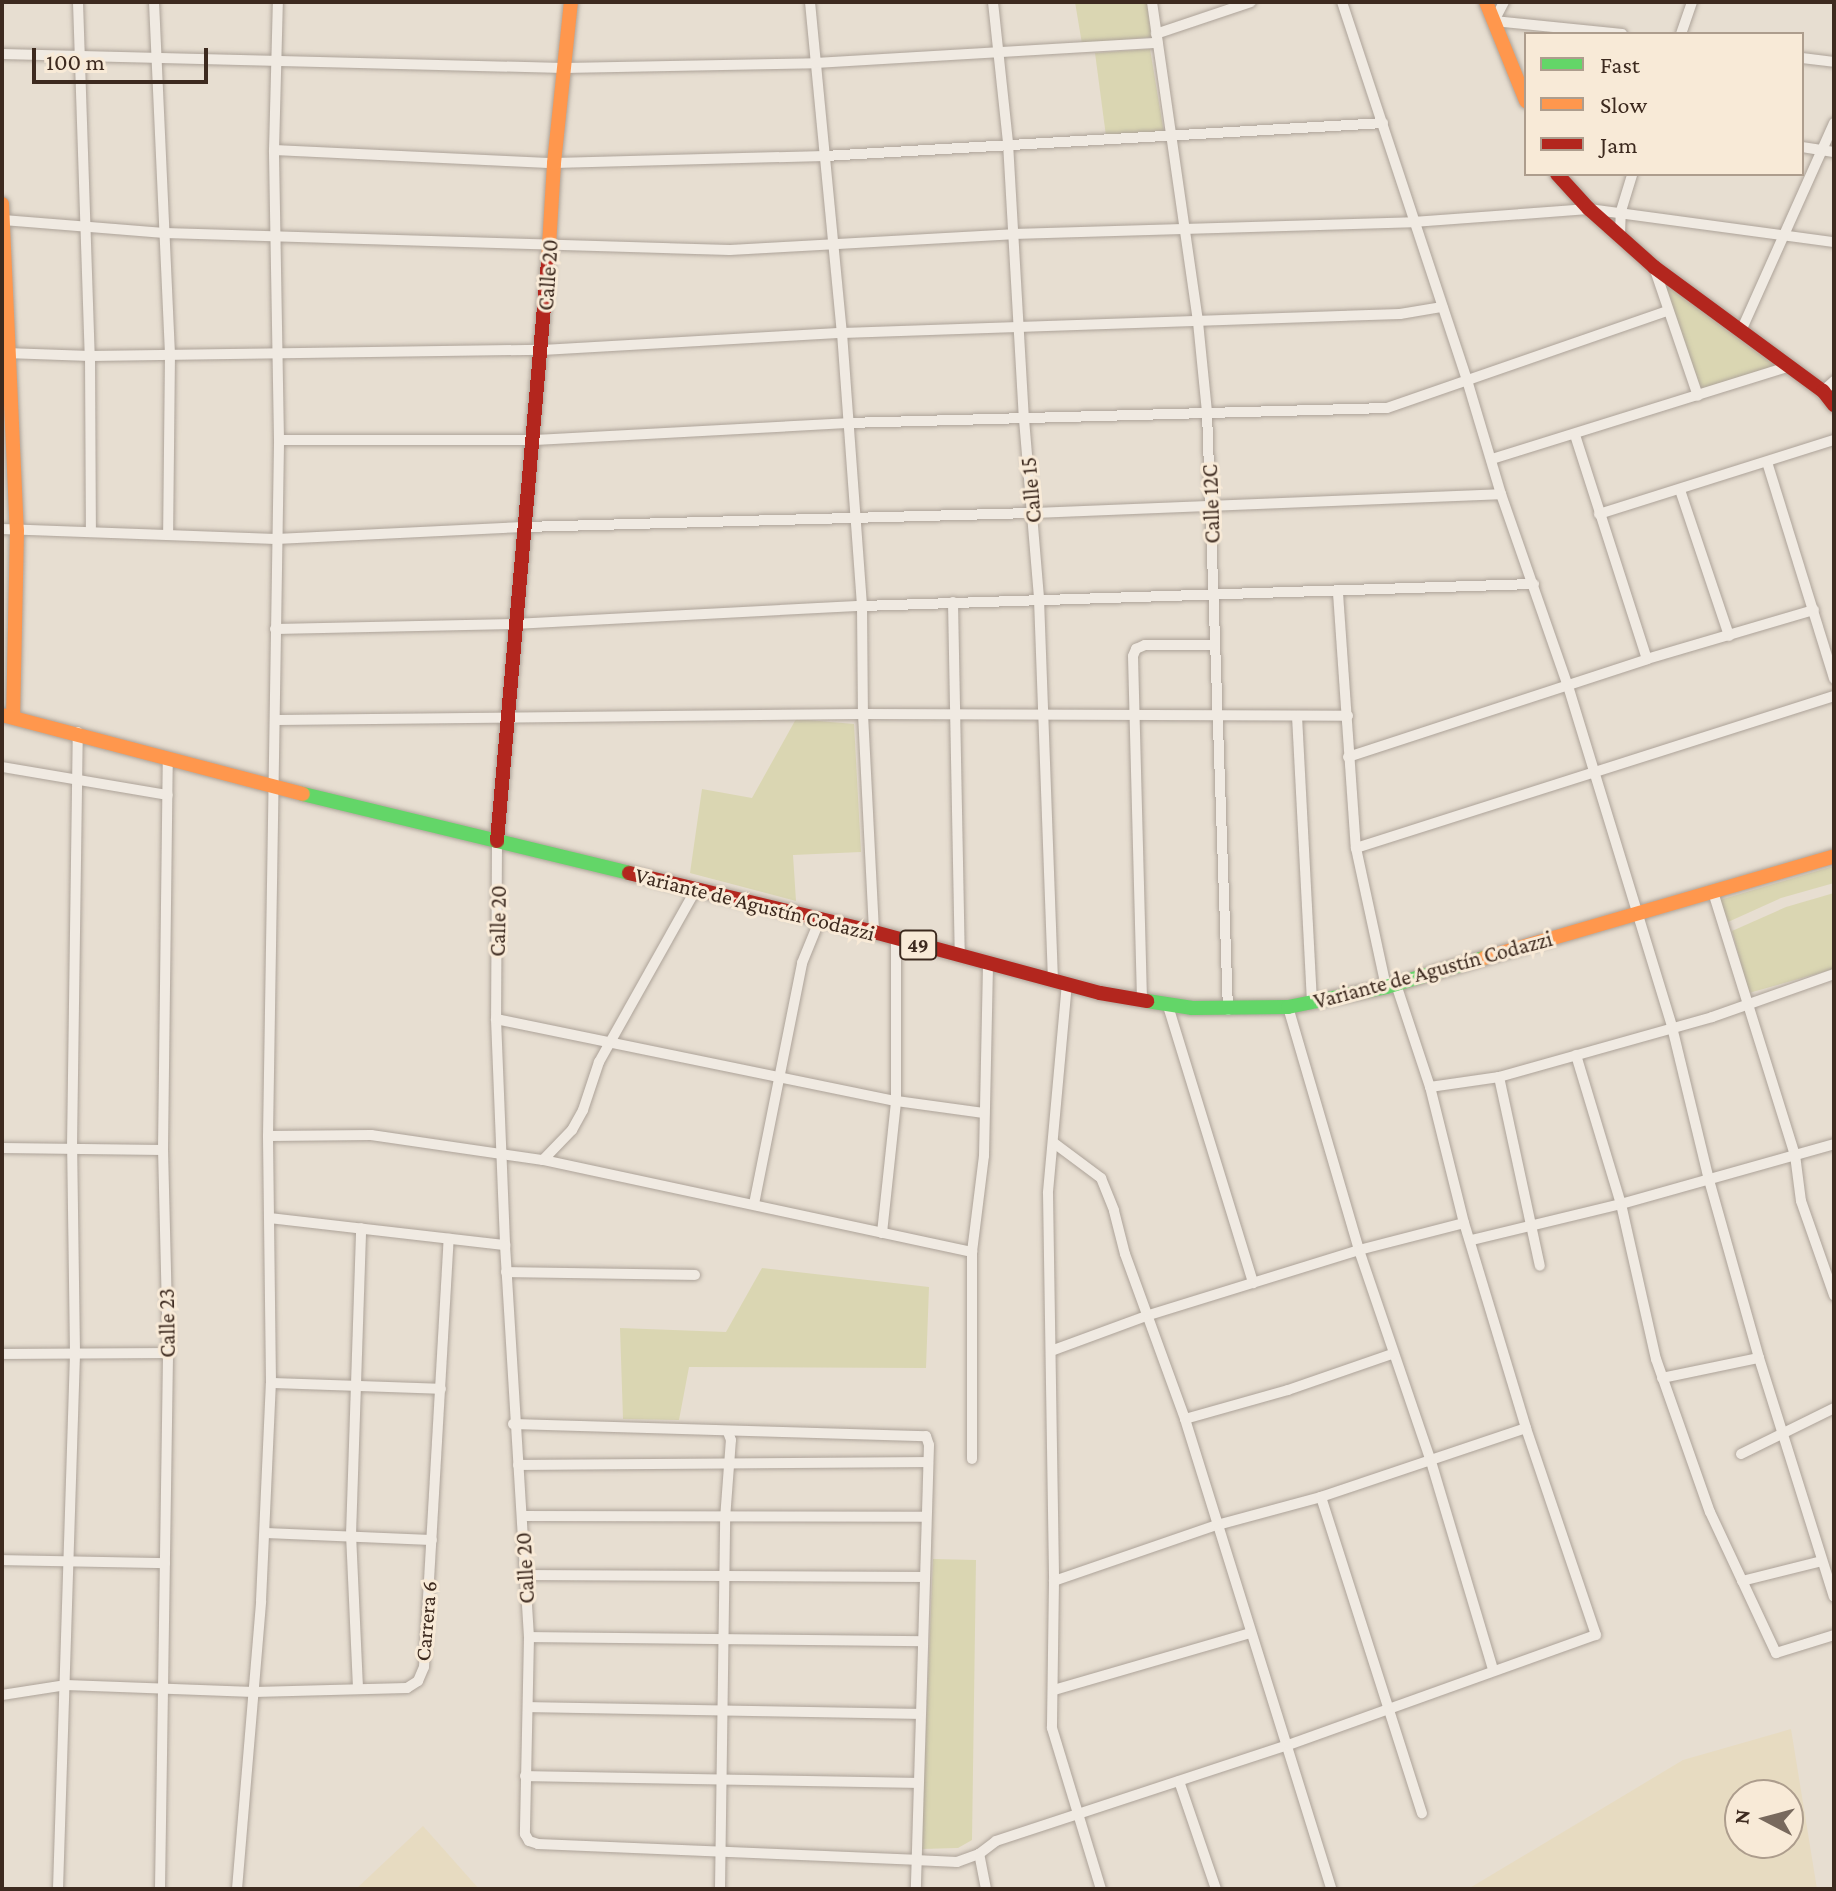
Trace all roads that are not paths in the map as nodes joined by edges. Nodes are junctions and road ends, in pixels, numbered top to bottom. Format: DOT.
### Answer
graph roads {
  1 [pos="78,2"];
  2 [pos="154,2"];
  3 [pos="278,2"];
  4 [pos="571,2"];
  5 [pos="810,2"];
  6 [pos="993,2"];
  7 [pos="1152,2"];
  8 [pos="1251,2"];
  9 [pos="1342,2"];
  10 [pos="1486,2"];
  11 [pos="1504,2"];
  12 [pos="1692,2"];
  13 [pos="1494,21"];
  14 [pos="1602,32"];
  15 [pos="1682,32"];
  16 [pos="1156,38"];
  17 [pos="996,53"];
  18 [pos="2,54"];
  19 [pos="80,55"];
  20 [pos="156,58"];
  21 [pos="1804,58"];
  22 [pos="277,61"];
  23 [pos="1834,62"];
  24 [pos="816,63"];
  25 [pos="564,68"];
  26 [pos="1524,96"];
  27 [pos="1383,123"];
  28 [pos="1834,123"];
  29 [pos="1173,137"];
  30 [pos="1008,143"];
  31 [pos="1804,147"];
  32 [pos="274,150"];
  33 [pos="1828,151"];
  34 [pos="825,156"];
  35 [pos="554,163"];
  36 [pos="1559,176"];
  37 [pos="1631,176"];
  38 [pos="2,204"];
  39 [pos="1589,209"];
  40 [pos="1621,211"];
  41 [pos="2,220"];
  42 [pos="1413,222"];
  43 [pos="84,228"];
  44 [pos="1184,229"];
  45 [pos="165,233"];
  46 [pos="1013,234"];
  47 [pos="276,235"];
  48 [pos="1620,235"];
  49 [pos="1785,236"];
  50 [pos="1834,242"];
  51 [pos="551,244"];
  52 [pos="833,244"];
  53 [pos="1654,267"];
  54 [pos="1442,307"];
  55 [pos="1667,311"];
  56 [pos="1198,322"];
  57 [pos="1020,327"];
  58 [pos="1741,331"];
  59 [pos="842,333"];
  60 [pos="543,350"];
  61 [pos="6,353"];
  62 [pos="170,353"];
  63 [pos="277,355"];
  64 [pos="90,356"];
  65 [pos="1788,367"];
  66 [pos="1467,380"];
  67 [pos="1829,386"];
  68 [pos="1698,396"];
  69 [pos="1834,405"];
  70 [pos="1207,412"];
  71 [pos="1024,419"];
  72 [pos="847,423"];
  73 [pos="1575,435"];
  74 [pos="279,440"];
  75 [pos="535,440"];
  76 [pos="1834,440"];
  77 [pos="1492,459"];
  78 [pos="1767,462"];
  79 [pos="1680,490"];
  80 [pos="1501,494"];
  81 [pos="1212,504"];
  82 [pos="1033,513"];
  83 [pos="1599,514"];
  84 [pos="855,515"];
  85 [pos="524,527"];
  86 [pos="10,530"];
  87 [pos="91,532"];
  88 [pos="168,533"];
  89 [pos="276,539"];
  90 [pos="1534,584"];
  91 [pos="1214,593"];
  92 [pos="1338,593"];
  93 [pos="1039,599"];
  94 [pos="953,602"];
  95 [pos="862,606"];
  96 [pos="1814,610"];
  97 [pos="514,624"];
  98 [pos="275,629"];
  99 [pos="1729,636"];
  100 [pos="1213,645"];
  101 [pos="1647,659"];
  102 [pos="1834,679"];
  103 [pos="1568,686"];
  104 [pos="1834,696"];
  105 [pos="863,714"];
  106 [pos="1133,714"];
  107 [pos="1216,714"];
  108 [pos="8,716"];
  109 [pos="508,716"];
  110 [pos="954,716"];
  111 [pos="1046,716"];
  112 [pos="1297,716"];
  113 [pos="1348,716"];
  114 [pos="277,720"];
  115 [pos="78,732"];
  116 [pos="168,757"];
  117 [pos="1348,757"];
  118 [pos="2,767"];
  119 [pos="1593,773"];
  120 [pos="76,779"];
  121 [pos="275,787"];
  122 [pos="168,795"];
  123 [pos="497,841"];
  124 [pos="1356,848"];
  125 [pos="1834,856"];
  126 [pos="696,889"];
  127 [pos="1713,892"];
  128 [pos="1638,914"];
  129 [pos="820,919"];
  130 [pos="874,932"];
  131 [pos="896,940"];
  132 [pos="960,956"];
  133 [pos="988,964"];
  134 [pos="1834,974"];
  135 [pos="1060,980"];
  136 [pos="1391,986"];
  137 [pos="1142,1000"];
  138 [pos="1747,1003"];
  139 [pos="1312,1004"];
  140 [pos="1168,1006"];
  141 [pos="1288,1007"];
  142 [pos="1228,1010"];
  143 [pos="496,1019"];
  144 [pos="1672,1027"];
  145 [pos="610,1044"];
  146 [pos="1576,1055"];
  147 [pos="781,1075"];
  148 [pos="1499,1077"];
  149 [pos="1430,1087"];
  150 [pos="896,1101"];
  151 [pos="984,1113"];
  152 [pos="268,1136"];
  153 [pos="1054,1143"];
  154 [pos="1834,1144"];
  155 [pos="72,1147"];
  156 [pos="2,1148"];
  157 [pos="163,1150"];
  158 [pos="503,1154"];
  159 [pos="1795,1155"];
  160 [pos="543,1160"];
  161 [pos="1709,1180"];
  162 [pos="754,1204"];
  163 [pos="1621,1204"];
  164 [pos="270,1218"];
  165 [pos="1464,1223"];
  166 [pos="1531,1226"];
  167 [pos="361,1228"];
  168 [pos="882,1233"];
  169 [pos="449,1239"];
  170 [pos="1472,1240"];
  171 [pos="505,1245"];
  172 [pos="1359,1250"];
  173 [pos="972,1252"];
  174 [pos="1540,1266"];
  175 [pos="506,1272"];
  176 [pos="695,1275"];
  177 [pos="1253,1283"];
  178 [pos="1834,1295"];
  179 [pos="1149,1315"];
  180 [pos="1051,1351"];
  181 [pos="75,1353"];
  182 [pos="168,1353"];
  183 [pos="2,1354"];
  184 [pos="1392,1354"];
  185 [pos="1759,1358"];
  186 [pos="1662,1378"];
  187 [pos="271,1383"];
  188 [pos="357,1389"];
  189 [pos="441,1389"];
  190 [pos="1834,1408"];
  191 [pos="1185,1419"];
  192 [pos="513,1424"];
  193 [pos="1526,1428"];
  194 [pos="728,1432"];
  195 [pos="1781,1432"];
  196 [pos="1741,1454"];
  197 [pos="1430,1458"];
  198 [pos="972,1459"];
  199 [pos="928,1462"];
  200 [pos="727,1464"];
  201 [pos="518,1465"];
  202 [pos="1321,1497"];
  203 [pos="522,1516"];
  204 [pos="926,1517"];
  205 [pos="725,1519"];
  206 [pos="1217,1525"];
  207 [pos="265,1533"];
  208 [pos="351,1535"];
  209 [pos="432,1540"];
  210 [pos="2,1560"];
  211 [pos="68,1560"];
  212 [pos="1822,1561"];
  213 [pos="165,1563"];
  214 [pos="527,1575"];
  215 [pos="723,1575"];
  216 [pos="924,1577"];
  217 [pos="1054,1581"];
  218 [pos="1742,1581"];
  219 [pos="1834,1597"];
  220 [pos="1250,1633"];
  221 [pos="1834,1635"];
  222 [pos="529,1637"];
  223 [pos="723,1638"];
  224 [pos="922,1641"];
  225 [pos="1493,1670"];
  226 [pos="66,1685"];
  227 [pos="164,1686"];
  228 [pos="358,1688"];
  229 [pos="1054,1690"];
  230 [pos="254,1692"];
  231 [pos="2,1695"];
  232 [pos="528,1707"];
  233 [pos="721,1708"];
  234 [pos="1390,1708"];
  235 [pos="919,1714"];
  236 [pos="1288,1745"];
  237 [pos="525,1776"];
  238 [pos="722,1779"];
  239 [pos="1179,1781"];
  240 [pos="917,1783"];
  241 [pos="1422,1813"];
  242 [pos="1076,1816"];
  243 [pos="720,1850"];
  244 [pos="979,1854"];
  245 [pos="915,1860"];
  246 [pos="58,1889"];
  247 [pos="160,1889"];
  248 [pos="237,1889"];
  249 [pos="720,1889"];
  250 [pos="916,1889"];
  251 [pos="986,1889"];
  252 [pos="1101,1889"];
  253 [pos="1216,1889"];
  254 [pos="1331,1889"];
  1 -- 19 [label="street"];
  2 -- 20 [label="street"];
  3 -- 22 [label="street"];
  4 -- 25 [label="main road, Calle 20"];
  5 -- 24 [label="street"];
  6 -- 17 [label="street, Calle 15"];
  7 -- 16 [label="street, Calle 12C"];
  8 -- 16 [label="street"];
  9 -- 27 [label="street"];
  10 -- 13 [label="main road"];
  11 -- 13 [label="street"];
  12 -- 15 [label="street"];
  13 -- 14 [label="street"];
  13 -- 26 [label="main road"];
  16 -- 17 [label="street"];
  16 -- 29 [label="street, Calle 12C"];
  17 -- 24 [label="street"];
  17 -- 30 [label="street, Calle 15"];
  18 -- 19 [label="street"];
  19 -- 20 [label="street"];
  19 -- 43 [label="street"];
  20 -- 22 [label="street"];
  20 -- 45 [label="street"];
  21 -- 23 [label="street"];
  22 -- 25 [label="street"];
  22 -- 32 [label="street"];
  24 -- 25 [label="street"];
  24 -- 34 [label="street"];
  25 -- 35 [label="main road, Calle 20"];
  27 -- 29 [label="street"];
  27 -- 42 [label="street"];
  28 -- 33 [label="street"];
  29 -- 30 [label="street"];
  29 -- 44 [label="street, Calle 12C"];
  30 -- 34 [label="street"];
  30 -- 46 [label="street, Calle 15"];
  31 -- 33 [label="street"];
  32 -- 35 [label="street"];
  32 -- 47 [label="street"];
  33 -- 49 [label="street"];
  34 -- 35 [label="street"];
  34 -- 52 [label="street"];
  35 -- 51 [label="main road, Calle 20"];
  36 -- 39 [label="main road"];
  37 -- 40 [label="street"];
  38 -- 41 [label="main road"];
  39 -- 40 [label="street"];
  39 -- 42 [label="street"];
  39 -- 48 [label="main road"];
  40 -- 48 [label="street"];
  40 -- 49 [label="street"];
  41 -- 43 [label="street"];
  41 -- 61 [label="main road"];
  42 -- 44 [label="street"];
  42 -- 54 [label="street"];
  43 -- 45 [label="street"];
  43 -- 64 [label="street"];
  44 -- 46 [label="street"];
  44 -- 56 [label="street, Calle 12C"];
  45 -- 47 [label="street"];
  45 -- 62 [label="street"];
  46 -- 52 [label="street"];
  46 -- 57 [label="street, Calle 15"];
  47 -- 51 [label="street"];
  47 -- 63 [label="street"];
  48 -- 53 [label="main road"];
  49 -- 50 [label="street"];
  49 -- 58 [label="street"];
  51 -- 52 [label="street"];
  51 -- 60 [label="main road, Calle 20"];
  52 -- 59 [label="street"];
  53 -- 55 [label="street"];
  53 -- 58 [label="main road"];
  54 -- 56 [label="street"];
  54 -- 66 [label="street"];
  55 -- 66 [label="street"];
  55 -- 68 [label="street"];
  56 -- 57 [label="street"];
  56 -- 70 [label="street, Calle 12C"];
  57 -- 59 [label="street"];
  57 -- 71 [label="street, Calle 15"];
  58 -- 65 [label="main road"];
  59 -- 60 [label="street"];
  59 -- 72 [label="street"];
  60 -- 63 [label="street"];
  60 -- 75 [label="main road, Calle 20"];
  61 -- 64 [label="street"];
  61 -- 86 [label="main road"];
  62 -- 63 [label="street"];
  62 -- 64 [label="street"];
  62 -- 88 [label="street"];
  63 -- 74 [label="street"];
  64 -- 87 [label="street"];
  65 -- 67 [label="main road"];
  65 -- 68 [label="street"];
  66 -- 70 [label="street"];
  66 -- 77 [label="street"];
  67 -- 69 [label="main road"];
  68 -- 73 [label="street"];
  70 -- 71 [label="street"];
  70 -- 81 [label="street, Calle 12C"];
  71 -- 72 [label="street"];
  71 -- 82 [label="street, Calle 15"];
  72 -- 75 [label="street"];
  72 -- 84 [label="street"];
  73 -- 77 [label="street"];
  73 -- 83 [label="street"];
  74 -- 75 [label="street"];
  74 -- 89 [label="street"];
  75 -- 85 [label="main road, Calle 20"];
  76 -- 78 [label="street"];
  77 -- 80 [label="street"];
  78 -- 79 [label="street"];
  78 -- 96 [label="street"];
  79 -- 83 [label="street"];
  79 -- 99 [label="street"];
  80 -- 81 [label="street"];
  80 -- 90 [label="street"];
  81 -- 82 [label="street"];
  81 -- 91 [label="street, Calle 12C"];
  82 -- 84 [label="street"];
  82 -- 93 [label="street, Calle 15"];
  83 -- 101 [label="street"];
  84 -- 85 [label="street"];
  84 -- 95 [label="street"];
  85 -- 89 [label="street"];
  85 -- 97 [label="main road, Calle 20"];
  86 -- 87 [label="street"];
  86 -- 108 [label="main road"];
  87 -- 88 [label="street"];
  88 -- 89 [label="street"];
  89 -- 98 [label="street"];
  90 -- 92 [label="street"];
  90 -- 103 [label="street"];
  91 -- 92 [label="street"];
  91 -- 93 [label="street"];
  91 -- 100 [label="street, Calle 12C"];
  92 -- 113 [label="street"];
  93 -- 94 [label="street"];
  93 -- 111 [label="street, Calle 15"];
  94 -- 95 [label="street"];
  94 -- 110 [label="street"];
  95 -- 97 [label="street"];
  95 -- 105 [label="street"];
  96 -- 99 [label="street"];
  96 -- 102 [label="street"];
  97 -- 98 [label="street"];
  97 -- 109 [label="main road, Calle 20"];
  98 -- 114 [label="street"];
  99 -- 101 [label="street"];
  100 -- 106 [label="street"];
  100 -- 107 [label="street, Calle 12C"];
  101 -- 103 [label="street"];
  103 -- 117 [label="street"];
  103 -- 119 [label="street"];
  104 -- 119 [label="street"];
  105 -- 109 [label="street"];
  105 -- 110 [label="street"];
  105 -- 130 [label="street"];
  106 -- 107 [label="street"];
  106 -- 111 [label="street"];
  106 -- 137 [label="street"];
  107 -- 112 [label="street"];
  107 -- 142 [label="street, Calle 12C"];
  108 -- 115 [label="main road, Variante de Agustín Codazzi / 49"];
  109 -- 114 [label="street"];
  109 -- 123 [label="main road, Calle 20"];
  110 -- 111 [label="street"];
  110 -- 132 [label="street"];
  111 -- 135 [label="street, Calle 15"];
  112 -- 113 [label="street"];
  112 -- 139 [label="street"];
  113 -- 117 [label="street"];
  114 -- 121 [label="street"];
  115 -- 116 [label="main road, Variante de Agustín Codazzi / 49"];
  115 -- 120 [label="street"];
  116 -- 121 [label="main road, Variante de Agustín Codazzi / 49"];
  116 -- 122 [label="street, Calle 23"];
  117 -- 124 [label="street"];
  118 -- 120 [label="street"];
  119 -- 124 [label="street"];
  119 -- 128 [label="street"];
  120 -- 122 [label="street"];
  120 -- 155 [label="street"];
  121 -- 123 [label="main road, Variante de Agustín Codazzi / 49"];
  121 -- 152 [label="street"];
  122 -- 157 [label="street, Calle 23"];
  123 -- 126 [label="main road, Variante de Agustín Codazzi / 49"];
  123 -- 143 [label="street, Calle 20"];
  124 -- 136 [label="street"];
  125 -- 127 [label="main road, Variante de Agustín Codazzi / 49"];
  126 -- 129 [label="main road, Variante de Agustín Codazzi / 49"];
  126 -- 145 [label="street"];
  127 -- 128 [label="main road, Variante de Agustín Codazzi / 49"];
  127 -- 138 [label="street"];
  128 -- 136 [label="main road, Variante de Agustín Codazzi / 49"];
  128 -- 144 [label="street"];
  129 -- 130 [label="main road, Variante de Agustín Codazzi / 49"];
  129 -- 147 [label="street"];
  130 -- 131 [label="main road, Variante de Agustín Codazzi / 49"];
  131 -- 132 [label="main road, Variante de Agustín Codazzi / 49"];
  131 -- 150 [label="street"];
  132 -- 133 [label="main road, Variante de Agustín Codazzi / 49"];
  133 -- 135 [label="main road, Variante de Agustín Codazzi / 49"];
  133 -- 151 [label="street"];
  134 -- 138 [label="street"];
  135 -- 137 [label="main road, Variante de Agustín Codazzi / 49"];
  135 -- 153 [label="street, Calle 15"];
  136 -- 139 [label="main road, Variante de Agustín Codazzi / 49"];
  136 -- 149 [label="street"];
  137 -- 140 [label="main road, Variante de Agustín Codazzi / 49"];
  138 -- 144 [label="street"];
  138 -- 159 [label="street"];
  139 -- 141 [label="main road, Variante de Agustín Codazzi / 49"];
  140 -- 142 [label="main road, Variante de Agustín Codazzi / 49"];
  140 -- 177 [label="street"];
  141 -- 142 [label="main road, Variante de Agustín Codazzi / 49"];
  141 -- 172 [label="street"];
  143 -- 145 [label="street"];
  143 -- 158 [label="street, Calle 20"];
  144 -- 146 [label="street"];
  144 -- 161 [label="street"];
  145 -- 147 [label="street"];
  145 -- 160 [label="street"];
  146 -- 148 [label="street"];
  146 -- 163 [label="street"];
  147 -- 150 [label="street"];
  147 -- 162 [label="street"];
  148 -- 149 [label="street"];
  148 -- 166 [label="street"];
  149 -- 165 [label="street"];
  150 -- 151 [label="street"];
  150 -- 168 [label="street"];
  151 -- 173 [label="street"];
  152 -- 158 [label="street"];
  152 -- 164 [label="street"];
  153 -- 179 [label="street"];
  153 -- 180 [label="street, Calle 15"];
  154 -- 159 [label="street"];
  155 -- 156 [label="street"];
  155 -- 157 [label="street"];
  155 -- 181 [label="street"];
  157 -- 182 [label="street, Calle 23"];
  158 -- 160 [label="street"];
  158 -- 171 [label="street, Calle 20"];
  159 -- 161 [label="street"];
  159 -- 178 [label="street"];
  160 -- 162 [label="street"];
  161 -- 163 [label="street"];
  161 -- 185 [label="street"];
  162 -- 168 [label="street"];
  163 -- 166 [label="street"];
  163 -- 186 [label="street"];
  164 -- 167 [label="street"];
  164 -- 187 [label="street"];
  165 -- 170 [label="street"];
  165 -- 172 [label="street"];
  166 -- 170 [label="street"];
  166 -- 174 [label="street"];
  167 -- 169 [label="street"];
  167 -- 188 [label="street"];
  168 -- 173 [label="street"];
  169 -- 171 [label="street"];
  169 -- 189 [label="street, Carrera 6"];
  170 -- 193 [label="street"];
  171 -- 175 [label="street, Calle 20"];
  172 -- 177 [label="street"];
  172 -- 184 [label="street"];
  173 -- 198 [label="street"];
  175 -- 176 [label="street"];
  175 -- 192 [label="street, Calle 20"];
  177 -- 179 [label="street"];
  179 -- 180 [label="street"];
  179 -- 191 [label="street"];
  180 -- 217 [label="street, Calle 15"];
  181 -- 182 [label="street"];
  181 -- 183 [label="street"];
  181 -- 211 [label="street"];
  182 -- 213 [label="street, Calle 23"];
  184 -- 191 [label="street"];
  184 -- 197 [label="street"];
  185 -- 186 [label="street"];
  185 -- 195 [label="street"];
  186 -- 218 [label="street"];
  187 -- 188 [label="street"];
  187 -- 207 [label="street"];
  188 -- 189 [label="street"];
  188 -- 208 [label="street"];
  189 -- 209 [label="street, Carrera 6"];
  190 -- 195 [label="street"];
  191 -- 206 [label="street"];
  192 -- 194 [label="street"];
  192 -- 201 [label="street, Calle 20"];
  193 -- 197 [label="street"];
  193 -- 225 [label="street"];
  194 -- 199 [label="street"];
  194 -- 200 [label="street"];
  195 -- 196 [label="street"];
  195 -- 212 [label="street"];
  197 -- 202 [label="street"];
  197 -- 225 [label="street"];
  199 -- 200 [label="street"];
  199 -- 204 [label="street"];
  200 -- 201 [label="street"];
  200 -- 205 [label="street"];
  201 -- 203 [label="street, Calle 20"];
  202 -- 206 [label="street"];
  202 -- 234 [label="street"];
  203 -- 205 [label="street"];
  203 -- 214 [label="street, Calle 20"];
  204 -- 205 [label="street"];
  204 -- 216 [label="street"];
  205 -- 215 [label="street"];
  206 -- 217 [label="street"];
  206 -- 220 [label="street"];
  207 -- 208 [label="street"];
  207 -- 230 [label="street"];
  208 -- 209 [label="street"];
  208 -- 228 [label="street"];
  209 -- 228 [label="street, Carrera 6"];
  210 -- 211 [label="street"];
  211 -- 213 [label="street"];
  211 -- 226 [label="street"];
  212 -- 218 [label="street"];
  212 -- 219 [label="street"];
  213 -- 227 [label="street, Calle 23"];
  214 -- 215 [label="street"];
  214 -- 222 [label="street, Calle 20"];
  215 -- 216 [label="street"];
  215 -- 223 [label="street"];
  216 -- 224 [label="street"];
  217 -- 229 [label="street, Calle 15"];
  218 -- 221 [label="street"];
  220 -- 229 [label="street"];
  220 -- 236 [label="street"];
  222 -- 223 [label="street"];
  222 -- 232 [label="street, Calle 20"];
  223 -- 224 [label="street"];
  223 -- 233 [label="street"];
  224 -- 235 [label="street"];
  225 -- 234 [label="street"];
  226 -- 227 [label="street, Carrera 6"];
  226 -- 231 [label="street, Carrera 6"];
  226 -- 246 [label="street"];
  227 -- 230 [label="street, Carrera 6"];
  227 -- 247 [label="street, Calle 23"];
  228 -- 230 [label="street, Carrera 6"];
  229 -- 242 [label="street, Calle 15"];
  230 -- 248 [label="street"];
  232 -- 233 [label="street"];
  232 -- 237 [label="street, Calle 20"];
  233 -- 235 [label="street"];
  233 -- 238 [label="street"];
  234 -- 236 [label="street"];
  234 -- 241 [label="street"];
  235 -- 240 [label="street"];
  236 -- 239 [label="street"];
  236 -- 254 [label="street"];
  237 -- 238 [label="street"];
  237 -- 243 [label="street, Calle 20"];
  238 -- 240 [label="street"];
  238 -- 243 [label="street"];
  239 -- 242 [label="street"];
  239 -- 253 [label="street"];
  240 -- 245 [label="street"];
  242 -- 244 [label="street"];
  242 -- 252 [label="street, Calle 15"];
  243 -- 245 [label="street"];
  243 -- 249 [label="street"];
  244 -- 245 [label="street"];
  244 -- 251 [label="street"];
  245 -- 250 [label="street"];
}
